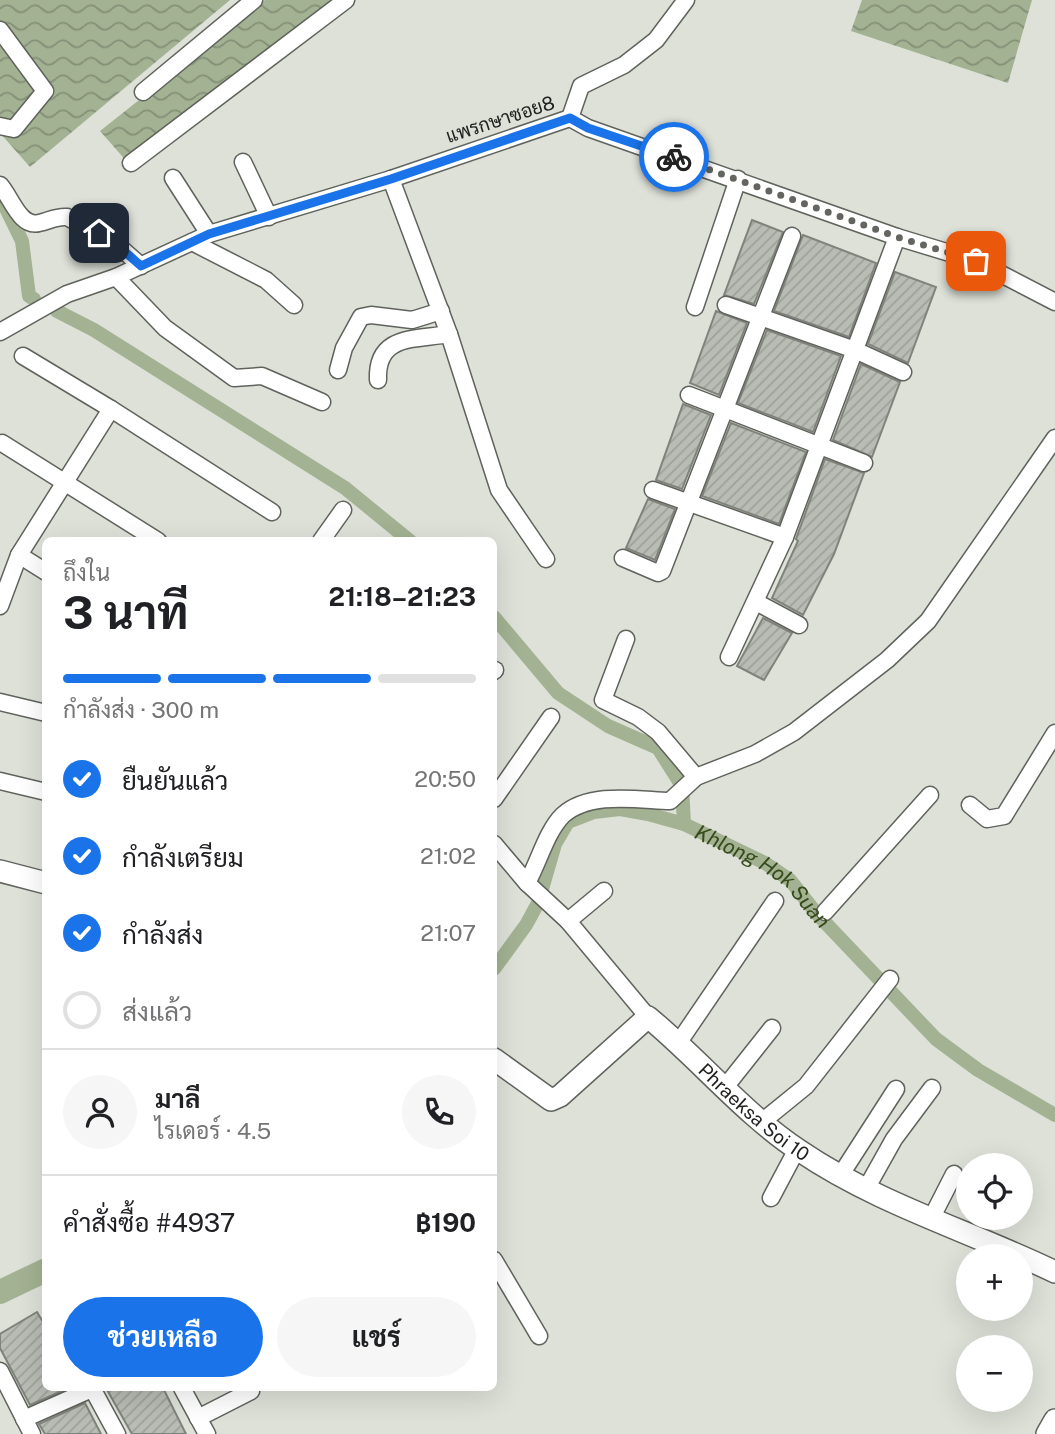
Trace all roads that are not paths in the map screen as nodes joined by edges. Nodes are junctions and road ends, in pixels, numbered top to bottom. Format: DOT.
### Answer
graph roads {
  1 [pos="254,0"];
  2 [pos="346,0"];
  3 [pos="686,0"];
  4 [pos="0,30"];
  5 [pos="143,92"];
  6 [pos="570,118"];
  7 [pos="0,126"];
  8 [pos="243,162"];
  9 [pos="131,163"];
  10 [pos="173,178"];
  11 [pos="391,179"];
  12 [pos="738,179"];
  13 [pos="0,185"];
  14 [pos="269,217"];
  15 [pos="209,234"];
  16 [pos="792,236"];
  17 [pos="897,237"];
  18 [pos="192,242"];
  19 [pos="141,266"];
  20 [pos="116,277"];
  21 [pos="1055,302"];
  22 [pos="294,305"];
  23 [pos="726,305"];
  24 [pos="695,307"];
  25 [pos="441,312"];
  26 [pos="759,316"];
  27 [pos="0,332"];
  28 [pos="450,334"];
  29 [pos="855,350"];
  30 [pos="23,356"];
  31 [pos="338,370"];
  32 [pos="903,372"];
  33 [pos="378,380"];
  34 [pos="689,396"];
  35 [pos="322,402"];
  36 [pos="111,409"];
  37 [pos="725,410"];
  38 [pos="1055,438"];
  39 [pos="2,443"];
  40 [pos="819,446"];
  41 [pos="864,463"];
  42 [pos="66,481"];
  43 [pos="653,489"];
  44 [pos="690,503"];
  45 [pos="343,510"];
  46 [pos="271,512"];
  47 [pos="152,537"];
  48 [pos="324,537"];
  49 [pos="785,537"];
  50 [pos="19,555"];
  51 [pos="623,558"];
  52 [pos="546,559"];
  53 [pos="42,569"];
  54 [pos="756,602"];
  55 [pos="0,606"];
  56 [pos="799,625"];
  57 [pos="626,639"];
  58 [pos="729,657"];
  59 [pos="0,702"];
  60 [pos="42,712"];
  61 [pos="551,716"];
  62 [pos="1055,733"];
  63 [pos="692,780"];
  64 [pos="0,781"];
  65 [pos="42,791"];
  66 [pos="497,795"];
  67 [pos="929,795"];
  68 [pos="970,805"];
  69 [pos="497,848"];
  70 [pos="0,871"];
  71 [pos="42,882"];
  72 [pos="530,886"];
  73 [pos="604,891"];
  74 [pos="775,901"];
  75 [pos="825,912"];
  76 [pos="563,916"];
  77 [pos="890,979"];
  78 [pos="648,1017"];
  79 [pos="772,1028"];
  80 [pos="679,1042"];
  81 [pos="497,1061"];
  82 [pos="726,1086"];
  83 [pos="932,1088"];
  84 [pos="896,1089"];
  85 [pos="763,1121"];
  86 [pos="797,1150"];
  87 [pos="954,1174"];
  88 [pos="840,1176"];
  89 [pos="866,1189"];
  90 [pos="771,1198"];
  91 [pos="931,1219"];
  92 [pos="497,1265"];
  93 [pos="1055,1272"];
  94 [pos="539,1336"];
  95 [pos="0,1371"];
  96 [pos="88,1391"];
  97 [pos="95,1391"];
  98 [pos="184,1391"];
  99 [pos="251,1391"];
  100 [pos="1055,1420"];
  101 [pos="28,1427"];
  102 [pos="203,1429"];
  103 [pos="117,1434"];
  104 [pos="1047,1434"];
  1 -- 5 [label="street"];
  2 -- 9 [label="street"];
  3 -- 6 [label="street"];
  4 -- 7 [label="street"];
  6 -- 11 [label="street, แพรกษาซอย8"];
  6 -- 12 [label="street, แพรกษาซอย8"];
  8 -- 14 [label="street"];
  10 -- 15 [label="street"];
  11 -- 14 [label="street, แพรกษาซอย8"];
  11 -- 25 [label="street"];
  12 -- 17 [label="street, แพรกษาซอย8"];
  12 -- 24 [label="street"];
  13 -- 19 [label="street"];
  14 -- 15 [label="street, แพรกษาซอย8"];
  15 -- 18 [label="street, แพรกษาซอย8"];
  16 -- 26 [label="street"];
  17 -- 21 [label="street, แพรกษาซอย8"];
  17 -- 29 [label="street"];
  18 -- 19 [label="street, แพรกษาซอย8"];
  18 -- 22 [label="street"];
  19 -- 20 [label="street, แพรกษาซอย8"];
  20 -- 27 [label="street, แพรกษาซอย8"];
  20 -- 35 [label="street"];
  23 -- 26 [label="street"];
  25 -- 28 [label="street"];
  25 -- 31 [label="street"];
  26 -- 29 [label="street"];
  26 -- 37 [label="street"];
  28 -- 33 [label="street"];
  28 -- 52 [label="street"];
  29 -- 32 [label="street"];
  29 -- 40 [label="street"];
  30 -- 36 [label="street"];
  34 -- 37 [label="street"];
  36 -- 42 [label="street"];
  36 -- 46 [label="street"];
  37 -- 40 [label="street"];
  37 -- 44 [label="street"];
  38 -- 63 [label="street"];
  39 -- 42 [label="street"];
  40 -- 41 [label="street"];
  40 -- 49 [label="street"];
  42 -- 47 [label="street"];
  42 -- 50 [label="street"];
  43 -- 44 [label="street"];
  44 -- 49 [label="street"];
  44 -- 51 [label="street"];
  45 -- 48 [label="street"];
  49 -- 54 [label="street"];
  50 -- 53 [label="street"];
  50 -- 55 [label="street"];
  54 -- 56 [label="street"];
  54 -- 58 [label="street"];
  57 -- 63 [label="street"];
  59 -- 60 [label="street"];
  61 -- 66 [label="street"];
  62 -- 68 [label="street"];
  63 -- 72 [label="street"];
  64 -- 65 [label="street"];
  67 -- 75 [label="street"];
  69 -- 72 [label="street"];
  70 -- 71 [label="street"];
  72 -- 76 [label="street"];
  73 -- 76 [label="street"];
  74 -- 80 [label="street"];
  76 -- 78 [label="street"];
  77 -- 85 [label="street"];
  78 -- 80 [label="street, Phraeksa Soi 10"];
  78 -- 81 [label="street"];
  79 -- 82 [label="street"];
  80 -- 82 [label="street, Phraeksa Soi 10"];
  82 -- 85 [label="street, Phraeksa Soi 10"];
  83 -- 89 [label="street"];
  84 -- 88 [label="street"];
  85 -- 86 [label="street, Phraeksa Soi 10"];
  86 -- 88 [label="street, Phraeksa Soi 10"];
  86 -- 90 [label="street"];
  87 -- 91 [label="street"];
  88 -- 89 [label="street, Phraeksa Soi 10"];
  89 -- 91 [label="street, Phraeksa Soi 10"];
  91 -- 93 [label="street, Phraeksa Soi 10"];
  92 -- 94 [label="street"];
  95 -- 101 [label="street"];
  96 -- 101 [label="street"];
  97 -- 103 [label="street"];
  98 -- 102 [label="street"];
  99 -- 102 [label="street"];
  100 -- 104 [label="street"];
}
